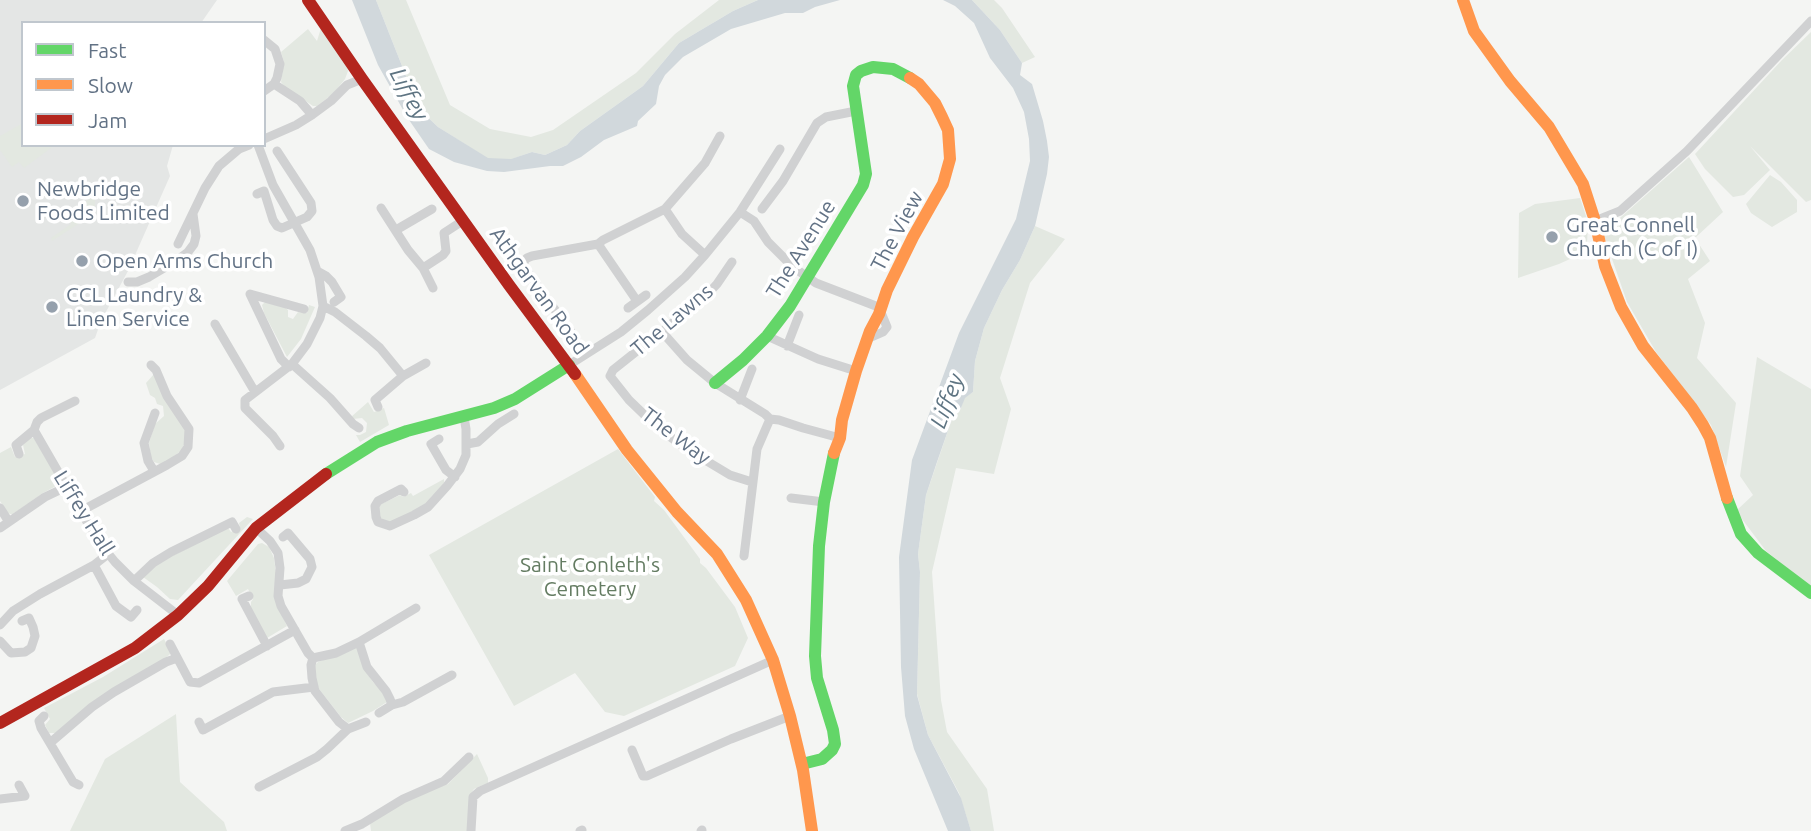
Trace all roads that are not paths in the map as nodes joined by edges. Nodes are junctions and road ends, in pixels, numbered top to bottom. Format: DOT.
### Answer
graph roads {
  1 [pos="308,0"];
  2 [pos="1463,0"];
  3 [pos="1811,21"];
  4 [pos="266,42"];
  5 [pos="362,79"];
  6 [pos="274,84"];
  7 [pos="266,90"];
  8 [pos="856,111"];
  9 [pos="312,115"];
  10 [pos="266,138"];
  11 [pos="714,140"];
  12 [pos="244,147"];
  13 [pos="259,147"];
  14 [pos="780,149"];
  15 [pos="278,151"];
  16 [pos="257,194"];
  17 [pos="381,208"];
  18 [pos="665,209"];
  19 [pos="762,209"];
  20 [pos="430,212"];
  21 [pos="740,212"];
  22 [pos="193,213"];
  23 [pos="464,220"];
  24 [pos="1595,221"];
  25 [pos="295,222"];
  26 [pos="396,230"];
  27 [pos="178,244"];
  28 [pos="598,244"];
  29 [pos="705,255"];
  30 [pos="732,262"];
  31 [pos="424,268"];
  32 [pos="317,271"];
  33 [pos="808,278"];
  34 [pos="128,282"];
  35 [pos="433,288"];
  36 [pos="646,295"];
  37 [pos="637,301"];
  38 [pos="334,302"];
  39 [pos="323,306"];
  40 [pos="628,308"];
  41 [pos="881,309"];
  42 [pos="297,310"];
  43 [pos="799,315"];
  44 [pos="215,324"];
  45 [pos="663,333"];
  46 [pos="767,336"];
  47 [pos="576,339"];
  48 [pos="787,346"];
  49 [pos="426,363"];
  50 [pos="150,365"];
  51 [pos="569,365"];
  52 [pos="291,366"];
  53 [pos="752,369"];
  54 [pos="856,371"];
  55 [pos="403,376"];
  56 [pos="610,376"];
  57 [pos="715,383"];
  58 [pos="255,393"];
  59 [pos="740,400"];
  60 [pos="75,401"];
  61 [pos="377,407"];
  62 [pos="155,413"];
  63 [pos="514,415"];
  64 [pos="464,417"];
  65 [pos="770,419"];
  66 [pos="359,428"];
  67 [pos="34,430"];
  68 [pos="839,438"];
  69 [pos="439,439"];
  70 [pos="467,444"];
  71 [pos="280,446"];
  72 [pos="19,454"];
  73 [pos="154,471"];
  74 [pos="455,477"];
  75 [pos="752,482"];
  76 [pos="66,487"];
  77 [pos="404,492"];
  78 [pos="791,498"];
  79 [pos="824,502"];
  80 [pos="0,508"];
  81 [pos="81,511"];
  82 [pos="9,522"];
  83 [pos="0,527"];
  84 [pos="256,528"];
  85 [pos="236,529"];
  86 [pos="283,537"];
  87 [pos="108,554"];
  88 [pos="744,556"];
  89 [pos="94,565"];
  90 [pos="134,581"];
  91 [pos="280,585"];
  92 [pos="1811,593"];
  93 [pos="249,596"];
  94 [pos="416,608"];
  95 [pos="137,610"];
  96 [pos="178,615"];
  97 [pos="22,621"];
  98 [pos="0,625"];
  99 [pos="295,630"];
  100 [pos="0,641"];
  101 [pos="359,642"];
  102 [pos="170,645"];
  103 [pos="267,646"];
  104 [pos="177,658"];
  105 [pos="313,658"];
  106 [pos="773,660"];
  107 [pos="452,675"];
  108 [pos="314,687"];
  109 [pos="392,705"];
  110 [pos="379,712"];
  111 [pos="44,716"];
  112 [pos="790,716"];
  113 [pos="199,722"];
  114 [pos="366,722"];
  115 [pos="0,723"];
  116 [pos="348,729"];
  117 [pos="50,743"];
  118 [pos="632,750"];
  119 [pos="469,757"];
  120 [pos="802,764"];
  121 [pos="438,771"];
  122 [pos="444,781"];
  123 [pos="19,785"];
  124 [pos="79,785"];
  125 [pos="259,788"];
  126 [pos="0,799"];
  127 [pos="364,827"];
  128 [pos="345,831"];
  129 [pos="471,831"];
  130 [pos="812,831"];
  1 -- 5 [label="street, Athgarvan Road"];
  2 -- 24 [label="street"];
  3 -- 24 [label="street"];
  4 -- 6 [label="street"];
  5 -- 9 [label="street"];
  5 -- 23 [label="street, Athgarvan Road"];
  6 -- 7 [label="street"];
  6 -- 9 [label="street"];
  8 -- 19 [label="street"];
  8 -- 33 [label="street, The Avenue"];
  8 -- 41 [label="street, The View"];
  9 -- 10 [label="street"];
  11 -- 18 [label="street"];
  12 -- 22 [label="street"];
  13 -- 25 [label="street"];
  14 -- 21 [label="street"];
  15 -- 25 [label="street"];
  16 -- 25 [label="street"];
  17 -- 26 [label="street"];
  18 -- 28 [label="street"];
  18 -- 29 [label="street"];
  20 -- 26 [label="street"];
  21 -- 29 [label="street"];
  21 -- 33 [label="street"];
  22 -- 27 [label="street"];
  22 -- 34 [label="street"];
  23 -- 31 [label="street"];
  23 -- 51 [label="street, Athgarvan Road"];
  24 -- 92 [label="street"];
  25 -- 32 [label="street"];
  26 -- 31 [label="street"];
  28 -- 37 [label="street"];
  28 -- 47 [label="street"];
  29 -- 51 [label="street"];
  30 -- 45 [label="street, The Lawns"];
  31 -- 35 [label="street"];
  32 -- 38 [label="street"];
  32 -- 39 [label="street"];
  33 -- 41 [label="street"];
  33 -- 46 [label="street, The Avenue"];
  36 -- 37 [label="street"];
  37 -- 40 [label="street"];
  39 -- 52 [label="street"];
  39 -- 55 [label="street"];
  41 -- 54 [label="street, The View"];
  42 -- 52 [label="street"];
  43 -- 48 [label="street"];
  44 -- 58 [label="street"];
  45 -- 56 [label="street, The Lawns"];
  45 -- 57 [label="street"];
  46 -- 48 [label="street"];
  46 -- 57 [label="street, The Avenue"];
  48 -- 54 [label="street"];
  49 -- 55 [label="street"];
  50 -- 73 [label="street"];
  51 -- 64 [label="street"];
  51 -- 106 [label="street, Athgarvan Road"];
  52 -- 58 [label="street"];
  52 -- 66 [label="street"];
  53 -- 59 [label="street"];
  54 -- 68 [label="street, The View"];
  55 -- 61 [label="street"];
  56 -- 75 [label="street, The Way"];
  57 -- 59 [label="street"];
  58 -- 71 [label="street"];
  59 -- 65 [label="street"];
  60 -- 67 [label="street"];
  62 -- 73 [label="street"];
  63 -- 70 [label="street"];
  64 -- 70 [label="street"];
  64 -- 84 [label="street"];
  65 -- 68 [label="street"];
  65 -- 75 [label="street"];
  67 -- 72 [label="street"];
  67 -- 76 [label="street, Liffey Hall"];
  68 -- 79 [label="street, The View"];
  69 -- 74 [label="street"];
  70 -- 74 [label="street"];
  73 -- 81 [label="street"];
  74 -- 77 [label="street"];
  75 -- 88 [label="street"];
  76 -- 81 [label="street, Liffey Hall"];
  76 -- 82 [label="street"];
  78 -- 79 [label="street"];
  79 -- 120 [label="street, The View"];
  80 -- 82 [label="street"];
  81 -- 87 [label="street, Liffey Hall"];
  82 -- 83 [label="street"];
  84 -- 91 [label="street"];
  84 -- 96 [label="street"];
  85 -- 90 [label="street"];
  86 -- 91 [label="street"];
  87 -- 89 [label="street"];
  87 -- 90 [label="street, Liffey Hall"];
  89 -- 95 [label="street"];
  89 -- 98 [label="street"];
  90 -- 96 [label="street, Liffey Hall"];
  91 -- 99 [label="street"];
  93 -- 103 [label="street"];
  94 -- 101 [label="street"];
  96 -- 115 [label="street"];
  97 -- 100 [label="street"];
  99 -- 103 [label="street"];
  99 -- 105 [label="street"];
  101 -- 105 [label="street"];
  101 -- 109 [label="street"];
  102 -- 104 [label="street"];
  103 -- 104 [label="street"];
  104 -- 117 [label="street"];
  105 -- 108 [label="street"];
  106 -- 112 [label="street, Athgarvan Road"];
  106 -- 129 [label="street"];
  107 -- 109 [label="street"];
  108 -- 113 [label="street"];
  108 -- 116 [label="street"];
  109 -- 110 [label="street"];
  111 -- 117 [label="street"];
  112 -- 118 [label="street"];
  112 -- 120 [label="street, Athgarvan Road"];
  114 -- 116 [label="street"];
  116 -- 125 [label="street"];
  117 -- 124 [label="street"];
  119 -- 122 [label="street"];
  120 -- 130 [label="street, Athgarvan Road"];
  121 -- 122 [label="street"];
  122 -- 127 [label="street"];
  123 -- 126 [label="street"];
  127 -- 128 [label="street"];
}
